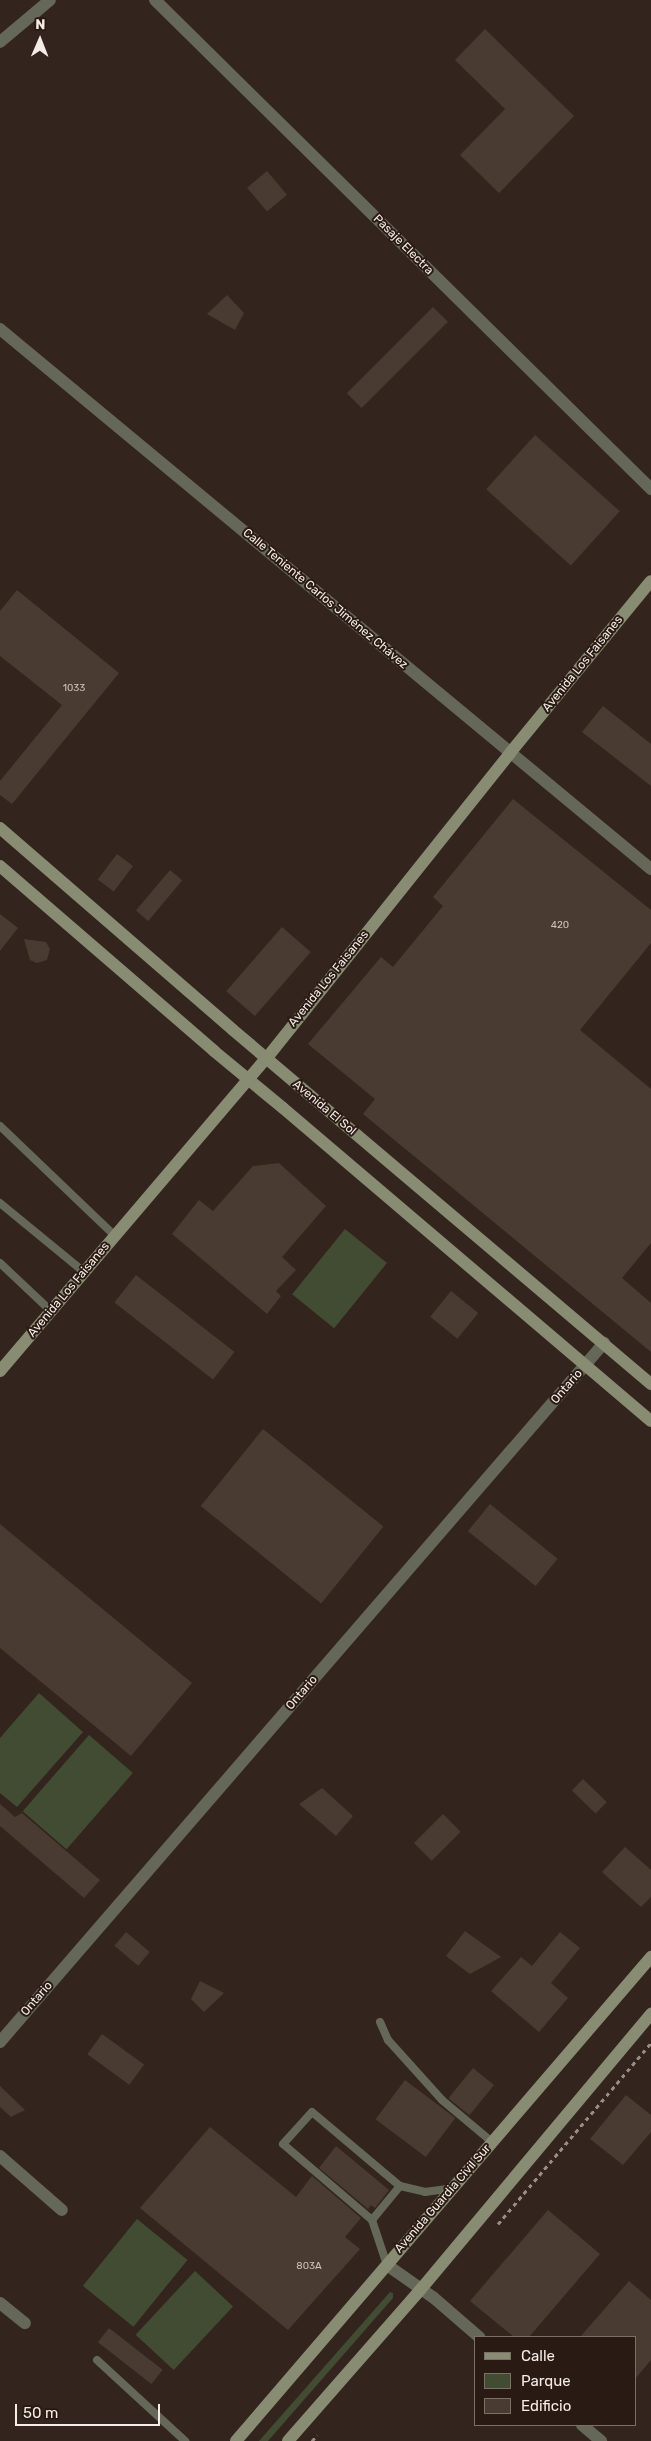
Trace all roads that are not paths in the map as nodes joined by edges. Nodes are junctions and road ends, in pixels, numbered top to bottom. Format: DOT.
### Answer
graph roads {
  1 [pos="50,0"];
  2 [pos="156,0"];
  3 [pos="0,42"];
  4 [pos="0,329"];
  5 [pos="651,489"];
  6 [pos="651,581"];
  7 [pos="510,753"];
  8 [pos="0,828"];
  9 [pos="651,869"];
  10 [pos="2,871"];
  11 [pos="266,1059"];
  12 [pos="248,1079"];
  13 [pos="0,1126"];
  14 [pos="0,1203"];
  15 [pos="115,1236"];
  16 [pos="0,1262"];
  17 [pos="84,1272"];
  18 [pos="51,1311"];
  19 [pos="604,1344"];
  20 [pos="586,1365"];
  21 [pos="0,1371"];
  22 [pos="651,1384"];
  23 [pos="651,1421"];
  24 [pos="651,1957"];
  25 [pos="651,2014"];
  26 [pos="380,2022"];
  27 [pos="0,2042"];
  28 [pos="492,2142"];
  29 [pos="0,2156"];
  30 [pos="400,2186"];
  31 [pos="453,2188"];
  32 [pos="62,2210"];
  33 [pos="372,2220"];
  34 [pos="387,2265"];
  35 [pos="421,2289"];
  36 [pos="0,2304"];
  37 [pos="25,2323"];
  38 [pos="478,2336"];
  39 [pos="97,2360"];
  40 [pos="583,2426"];
  41 [pos="185,2441"];
  42 [pos="236,2441"];
  43 [pos="288,2441"];
  44 [pos="601,2441"];
  1 -- 3 [label="street"];
  2 -- 5 [label="street, Pasaje Electra"];
  4 -- 7 [label="street, Calle Teniente Carlos Jiménez Chávez"];
  6 -- 7 [label="main road, Avenida Los Faisanes"];
  7 -- 9 [label="street, Calle Teniente Carlos Jiménez Chávez"];
  7 -- 11 [label="main road, Avenida Los Faisanes"];
  8 -- 11 [label="main road, Avenida El Sol"];
  10 -- 12 [label="main road, Avenida El Sol"];
  11 -- 12 [label="main road, Avenida Los Faisanes"];
  11 -- 19 [label="main road, Avenida El Sol"];
  12 -- 15 [label="main road, Avenida Los Faisanes"];
  12 -- 20 [label="main road, Avenida El Sol"];
  13 -- 15 [label="lane"];
  14 -- 17 [label="lane"];
  15 -- 17 [label="main road, Avenida Los Faisanes"];
  16 -- 18 [label="lane"];
  17 -- 18 [label="main road, Avenida Los Faisanes"];
  18 -- 21 [label="main road, Avenida Los Faisanes"];
  19 -- 20 [label="street, Ontario"];
  19 -- 22 [label="main road, Avenida El Sol"];
  20 -- 23 [label="main road, Avenida El Sol"];
  20 -- 27 [label="street, Ontario"];
  24 -- 28 [label="main road, Avenida Guardia Civil Sur"];
  25 -- 35 [label="main road"];
  26 -- 28 [label="lane"];
  28 -- 31 [label="main road, Avenida Guardia Civil Sur"];
  29 -- 32 [label="street"];
  30 -- 31 [label="lane"];
  30 -- 33 [label="lane"];
  30 -- 33 [label="lane"];
  31 -- 34 [label="main road, Avenida Guardia Civil Sur"];
  33 -- 34 [label="lane"];
  34 -- 35 [label="street"];
  34 -- 42 [label="main road, Avenida Guardia Civil Sur"];
  35 -- 38 [label="street"];
  35 -- 43 [label="main road"];
  36 -- 37 [label="street"];
  39 -- 41 [label="lane"];
  40 -- 44 [label="street"];
}
